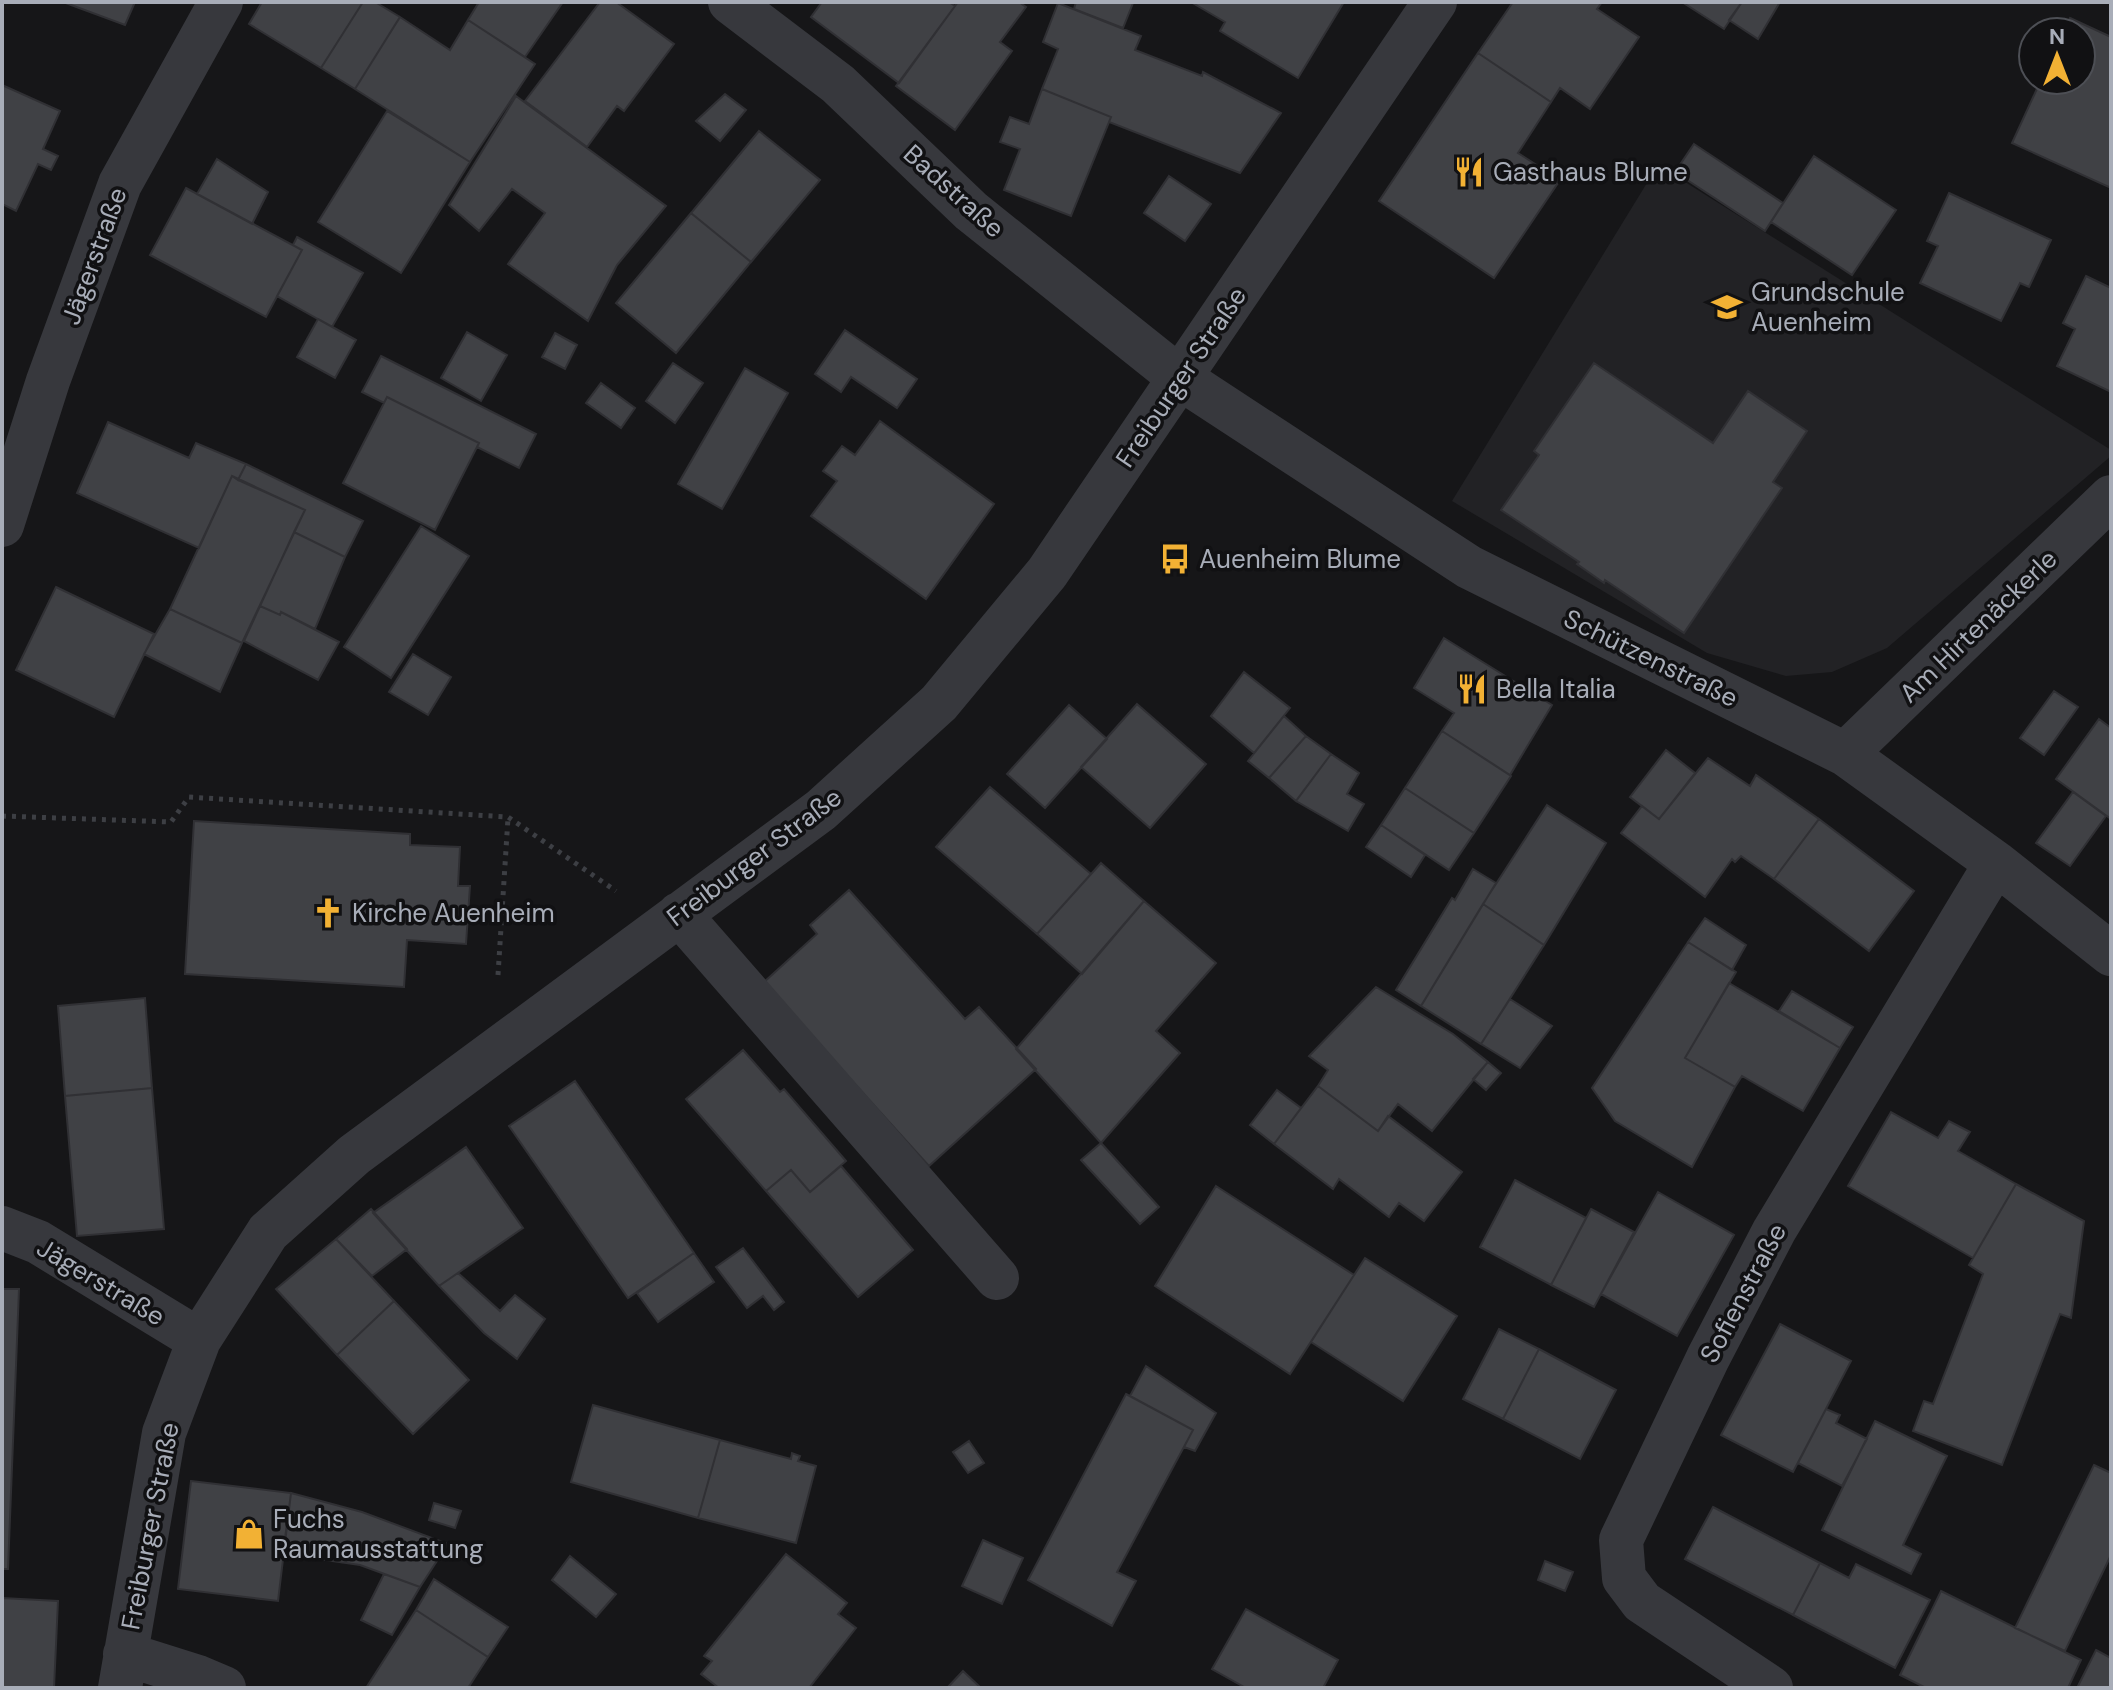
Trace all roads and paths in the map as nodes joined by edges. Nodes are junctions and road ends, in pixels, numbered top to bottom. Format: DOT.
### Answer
graph roads {
  1 [pos="221,2"];
  2 [pos="730,2"];
  3 [pos="1435,2"];
  4 [pos="1180,378"];
  5 [pos="2111,497"];
  6 [pos="2,525"];
  7 [pos="1845,754"];
  8 [pos="2,816"];
  9 [pos="508,817"];
  10 [pos="1996,863"];
  11 [pos="679,914"];
  12 [pos="2111,954"];
  13 [pos="493,1051"];
  14 [pos="2,1228"];
  15 [pos="997,1278"];
  16 [pos="199,1340"];
  17 [pos="123,1671"];
  18 [pos="224,1688"];
  19 [pos="1771,1688"];
  1 -- 6 [label="street, Jägerstraße"];
  2 -- 4 [label="street, Badstraße"];
  3 -- 4 [label="street, Freiburger Straße"];
  4 -- 7 [label="street, Schützenstraße"];
  4 -- 11 [label="street, Freiburger Straße"];
  5 -- 7 [label="street, Am Hirtenäckerle"];
  7 -- 10 [label="street, Schützenstraße"];
  8 -- 9 [label="path"];
  9 -- 11 [label="path"];
  9 -- 13 [label="path"];
  10 -- 12 [label="street, Schützenstraße"];
  10 -- 19 [label="street, Sofienstraße"];
  11 -- 13 [label="street, Freiburger Straße"];
  11 -- 15 [label="street"];
  13 -- 16 [label="street, Freiburger Straße"];
  14 -- 16 [label="street, Jägerstraße"];
  16 -- 17 [label="street, Freiburger Straße"];
  17 -- 18 [label="street"];
}
